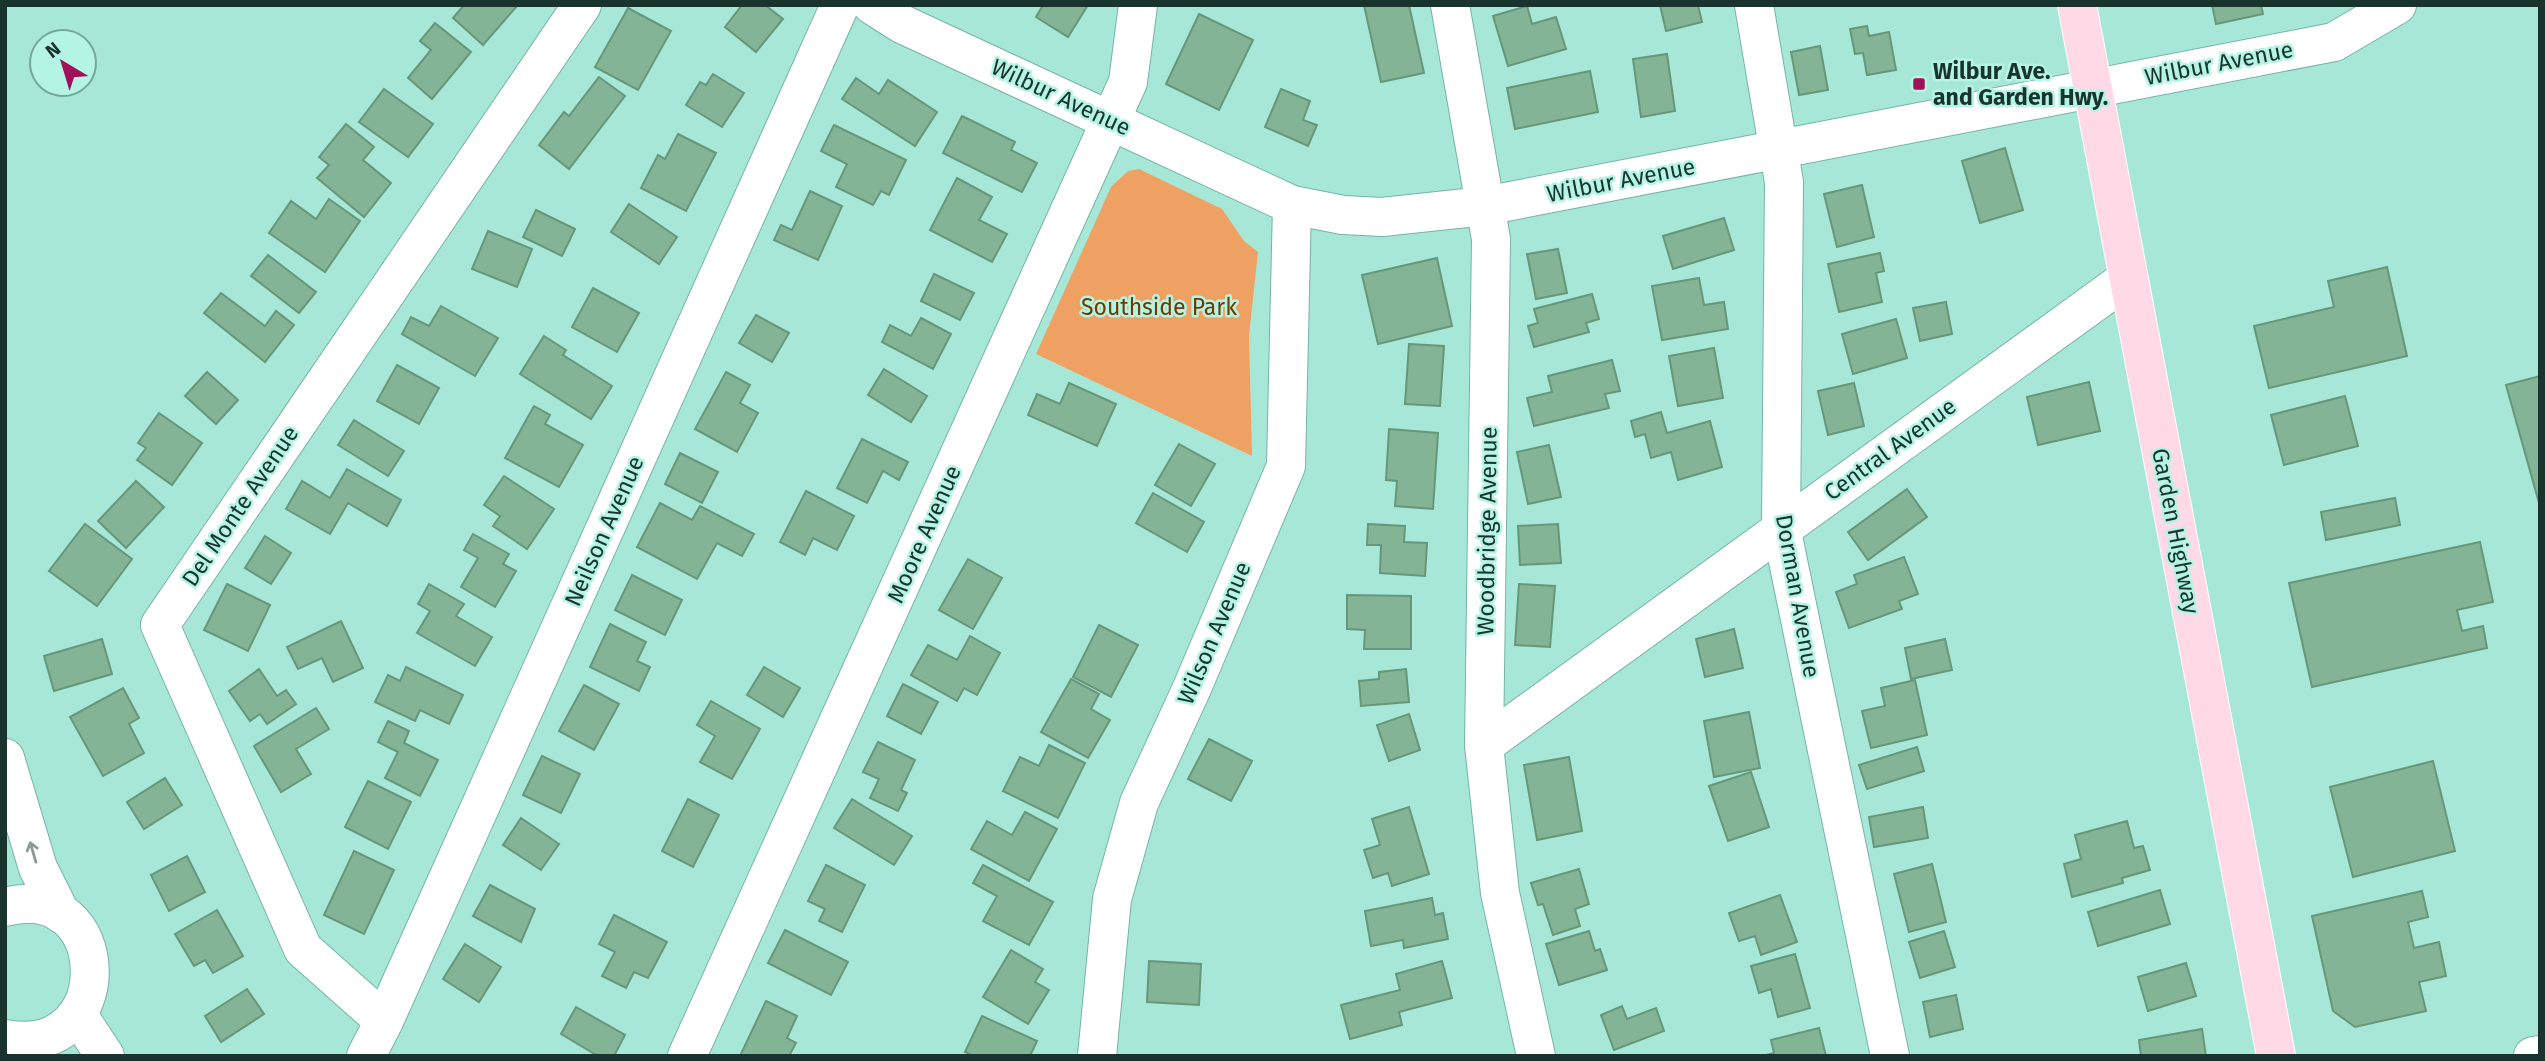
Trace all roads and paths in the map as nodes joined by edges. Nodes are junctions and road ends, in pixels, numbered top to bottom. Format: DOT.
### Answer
graph roads {
  1 [pos="582,5"];
  2 [pos="840,5"];
  3 [pos="872,5"];
  4 [pos="1138,5"];
  5 [pos="1450,5"];
  6 [pos="1754,5"];
  7 [pos="2077,5"];
  8 [pos="2397,5"];
  9 [pos="2092,87"];
  10 [pos="1111,121"];
  11 [pos="1780,148"];
  12 [pos="1292,205"];
  13 [pos="1485,206"];
  14 [pos="2128,278"];
  15 [pos="1781,527"];
  16 [pos="1484,745"];
  17 [pos="5,758"];
  18 [pos="5,907"];
  19 [pos="61,915"];
  20 [pos="78,1015"];
  21 [pos="384,1021"];
  22 [pos="18,1045"];
  23 [pos="2540,1055"];
  24 [pos="105,1056"];
  25 [pos="366,1056"];
  26 [pos="687,1056"];
  27 [pos="1097,1056"];
  28 [pos="1536,1056"];
  29 [pos="1890,1056"];
  30 [pos="2276,1056"];
  31 [pos="2533,1056"];
  1 -- 21 [label="street, Del Monte Avenue"];
  2 -- 21 [label="street, Neilson Avenue"];
  3 -- 10 [label="street, Wilbur Avenue"];
  4 -- 10 [label="street, Moore Avenue"];
  5 -- 13 [label="street, Woodbridge Avenue"];
  6 -- 11 [label="street, Dorman Avenue"];
  7 -- 9 [label="main road, Garden Highway"];
  8 -- 9 [label="street, Wilbur Avenue"];
  9 -- 11 [label="street, Wilbur Avenue"];
  9 -- 14 [label="main road, Garden Highway"];
  10 -- 12 [label="street, Wilbur Avenue"];
  10 -- 26 [label="street, Moore Avenue"];
  11 -- 13 [label="street, Wilbur Avenue"];
  11 -- 15 [label="street, Dorman Avenue"];
  12 -- 13 [label="street, Wilbur Avenue"];
  12 -- 27 [label="street, Wilson Avenue"];
  13 -- 16 [label="street, Woodbridge Avenue"];
  14 -- 15 [label="street, Central Avenue"];
  14 -- 30 [label="main road, Garden Highway"];
  15 -- 16 [label="street, Central Avenue"];
  15 -- 29 [label="street, Dorman Avenue"];
  16 -- 28 [label="street, Woodbridge Avenue"];
  19 -- 17 [label="street, one-way"];
  18 -- 19 [label="street"];
  19 -- 20 [label="street"];
  20 -- 22 [label="street"];
  20 -- 24 [label="street"];
  21 -- 25 [label="street, Neilson Avenue"];
  23 -- 31 [label="street"];
}
